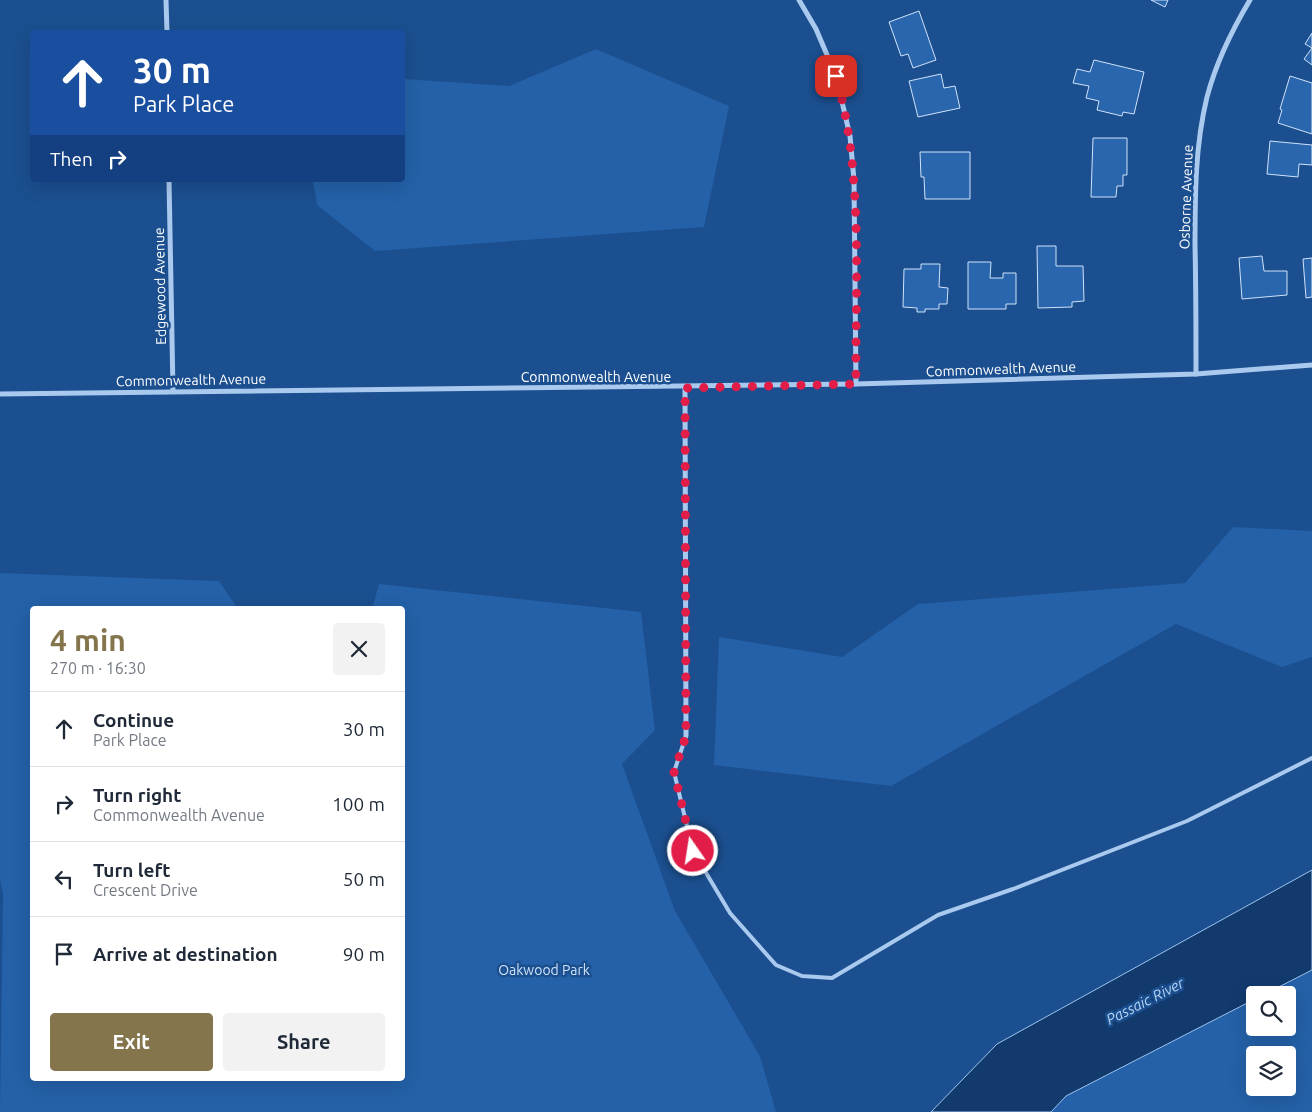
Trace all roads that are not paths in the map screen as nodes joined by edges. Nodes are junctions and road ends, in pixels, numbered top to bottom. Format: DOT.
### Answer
graph roads {
  1 [pos="166,0"];
  2 [pos="800,0"];
  3 [pos="1250,0"];
  4 [pos="167,30"];
  5 [pos="169,182"];
  6 [pos="1312,365"];
  7 [pos="1196,374"];
  8 [pos="856,384"];
  9 [pos="685,388"];
  10 [pos="172,391"];
  11 [pos="0,394"];
  12 [pos="686,736"];
  13 [pos="1312,758"];
  1 -- 4 [label="street"];
  2 -- 8 [label="street"];
  3 -- 7 [label="street, Osborne Avenue"];
  5 -- 10 [label="street, Edgewood Avenue"];
  6 -- 7 [label="street, Commonwealth Avenue"];
  7 -- 8 [label="street, Commonwealth Avenue"];
  8 -- 9 [label="street, Commonwealth Avenue"];
  9 -- 10 [label="street, Commonwealth Avenue"];
  9 -- 12 [label="street"];
  10 -- 11 [label="street, Commonwealth Avenue"];
  12 -- 13 [label="lane"];
}
